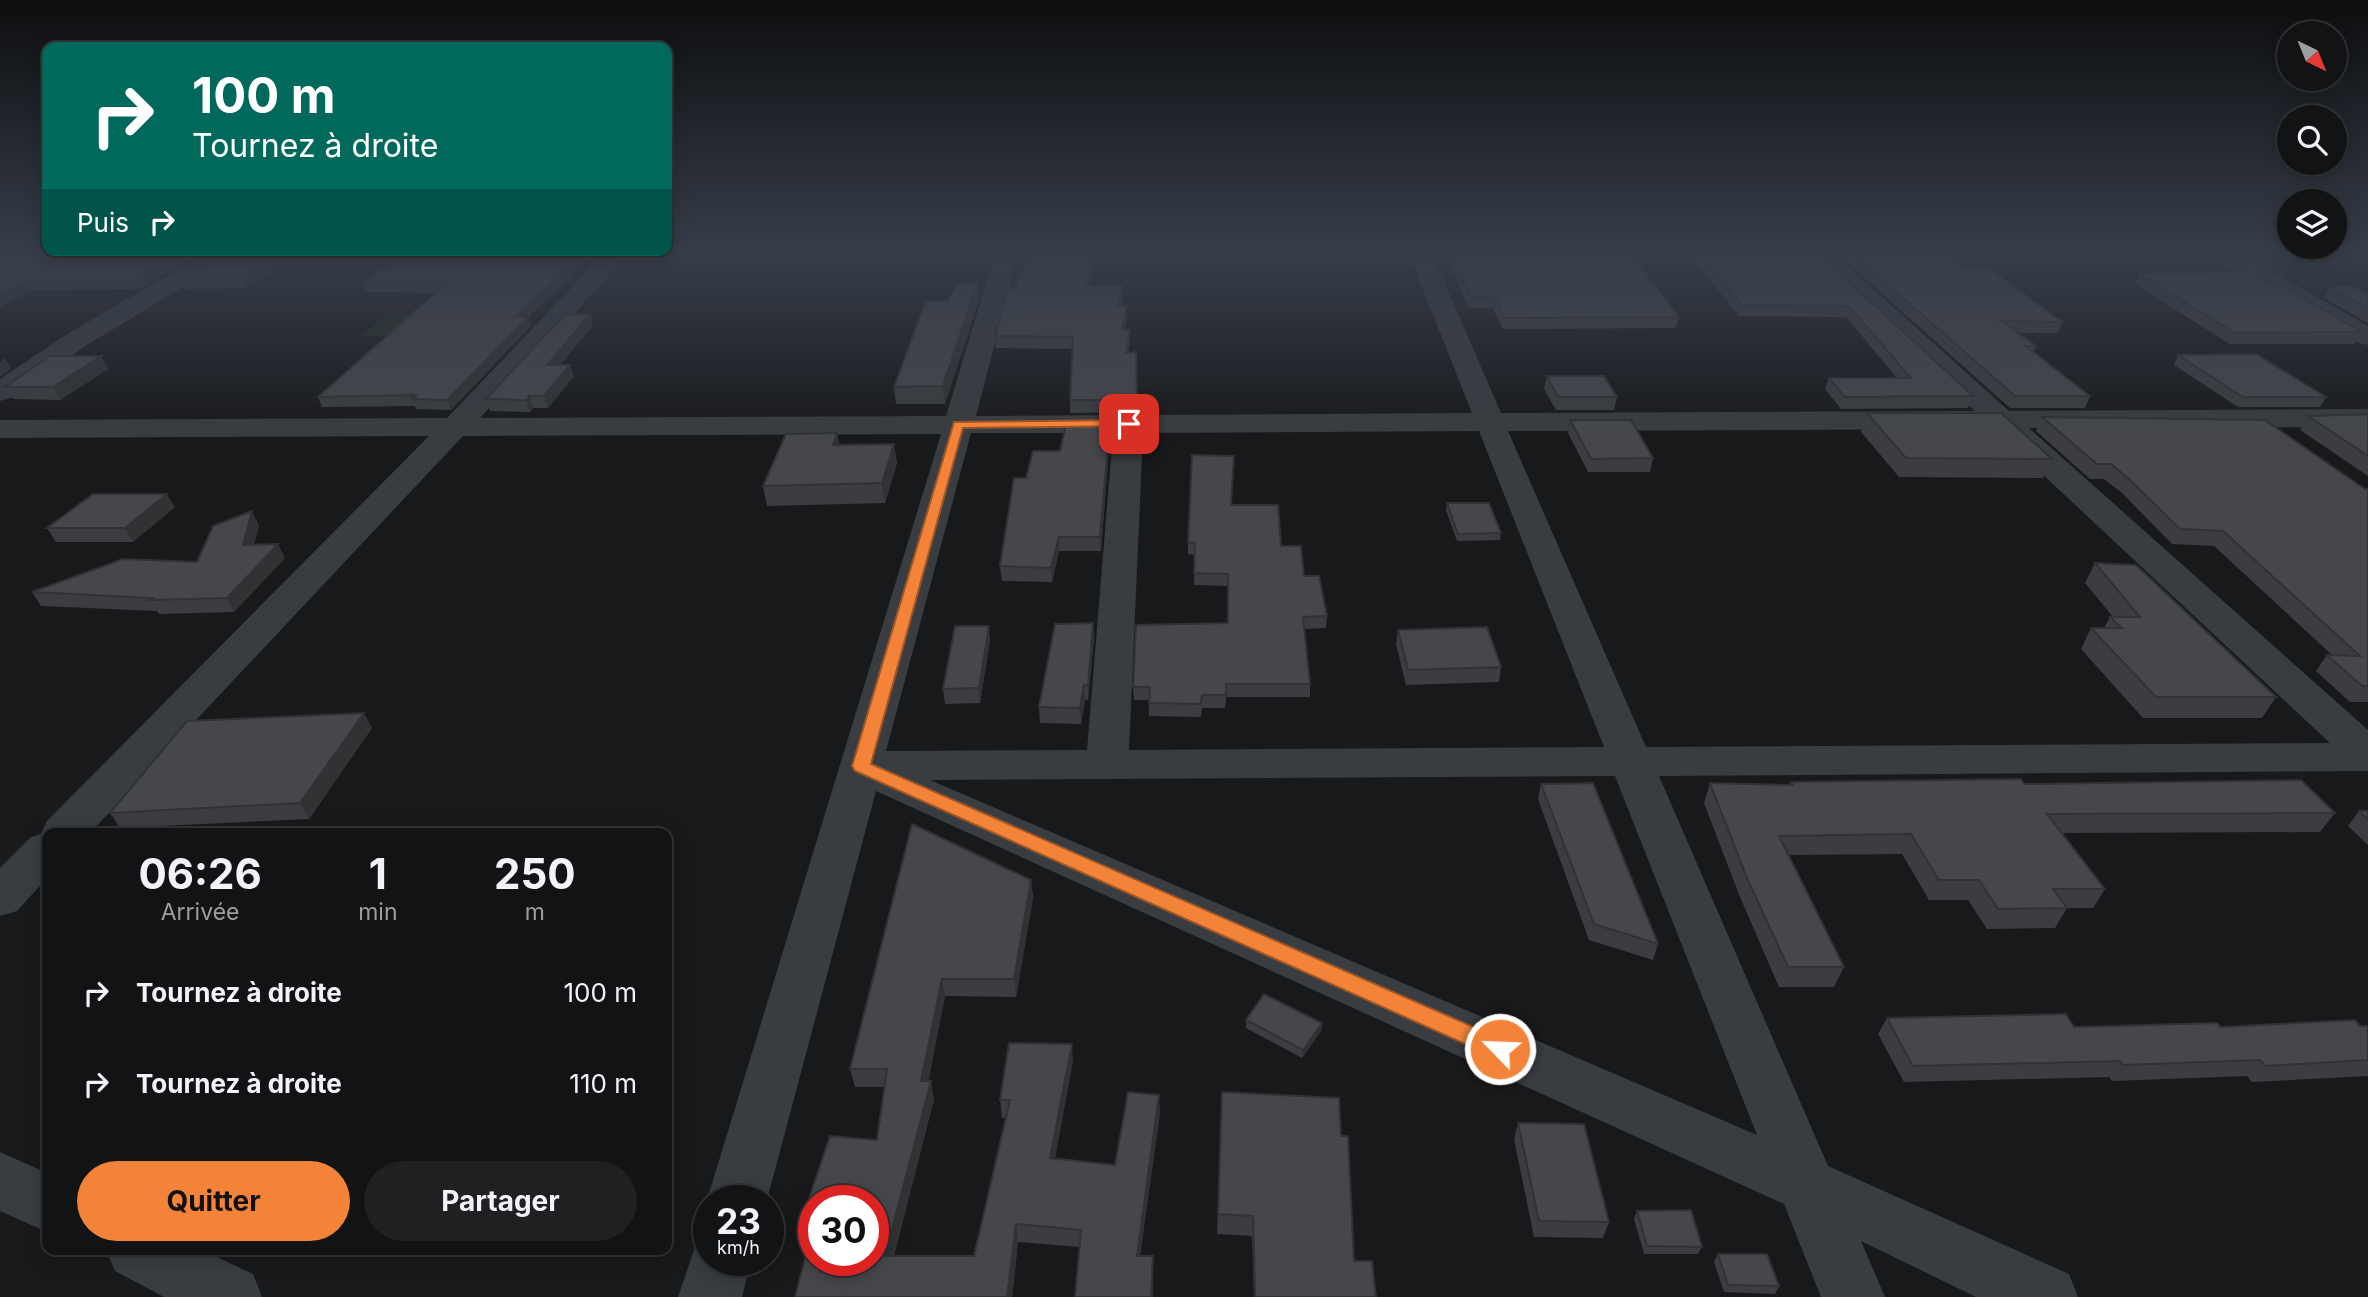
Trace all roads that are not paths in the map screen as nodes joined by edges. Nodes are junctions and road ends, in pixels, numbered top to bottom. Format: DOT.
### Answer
graph roads {
  1 [pos="119,315"];
  2 [pos="560,315"];
  3 [pos="990,315"];
  4 [pos="1445,315"];
  5 [pos="1886,315"];
  6 [pos="2329,315"];
  7 [pos="2368,337"];
  8 [pos="0,392"];
  9 [pos="2368,418"];
  10 [pos="2259,419"];
  11 [pos="2002,420"];
  12 [pos="1490,422"];
  13 [pos="1129,424"];
  14 [pos="958,425"];
  15 [pos="455,427"];
  16 [pos="0,429"];
  17 [pos="2303,449"];
  18 [pos="2368,755"];
  19 [pos="1630,761"];
  20 [pos="1107,765"];
  21 [pos="861,766"];
  22 [pos="68,828"];
  23 [pos="42,854"];
  24 [pos="0,898"];
  25 [pos="0,1180"];
  26 [pos="741,1185"];
  27 [pos="1806,1185"];
  28 [pos="42,1201"];
  29 [pos="147,1255"];
  30 [pos="716,1276"];
  31 [pos="230,1297"];
  32 [pos="710,1297"];
  33 [pos="1853,1297"];
  34 [pos="2046,1297"];
  1 -- 8 [label="street"];
  2 -- 15 [label="street"];
  3 -- 14 [label="street"];
  4 -- 12 [label="street"];
  5 -- 11 [label="street"];
  6 -- 7 [label="street"];
  9 -- 10 [label="street"];
  10 -- 11 [label="street"];
  10 -- 17 [label="street"];
  11 -- 12 [label="street"];
  11 -- 18 [label="street"];
  12 -- 13 [label="street"];
  12 -- 19 [label="street"];
  13 -- 14 [label="street"];
  13 -- 20 [label="street"];
  14 -- 15 [label="street"];
  14 -- 21 [label="street"];
  15 -- 16 [label="street"];
  15 -- 22 [label="street"];
  18 -- 19 [label="street"];
  19 -- 20 [label="street"];
  19 -- 27 [label="street"];
  20 -- 21 [label="street"];
  21 -- 26 [label="street"];
  21 -- 27 [label="street"];
  23 -- 24 [label="street"];
  25 -- 28 [label="street"];
  27 -- 33 [label="street"];
  27 -- 34 [label="street"];
  29 -- 31 [label="street"];
  30 -- 32 [label="street"];
}
